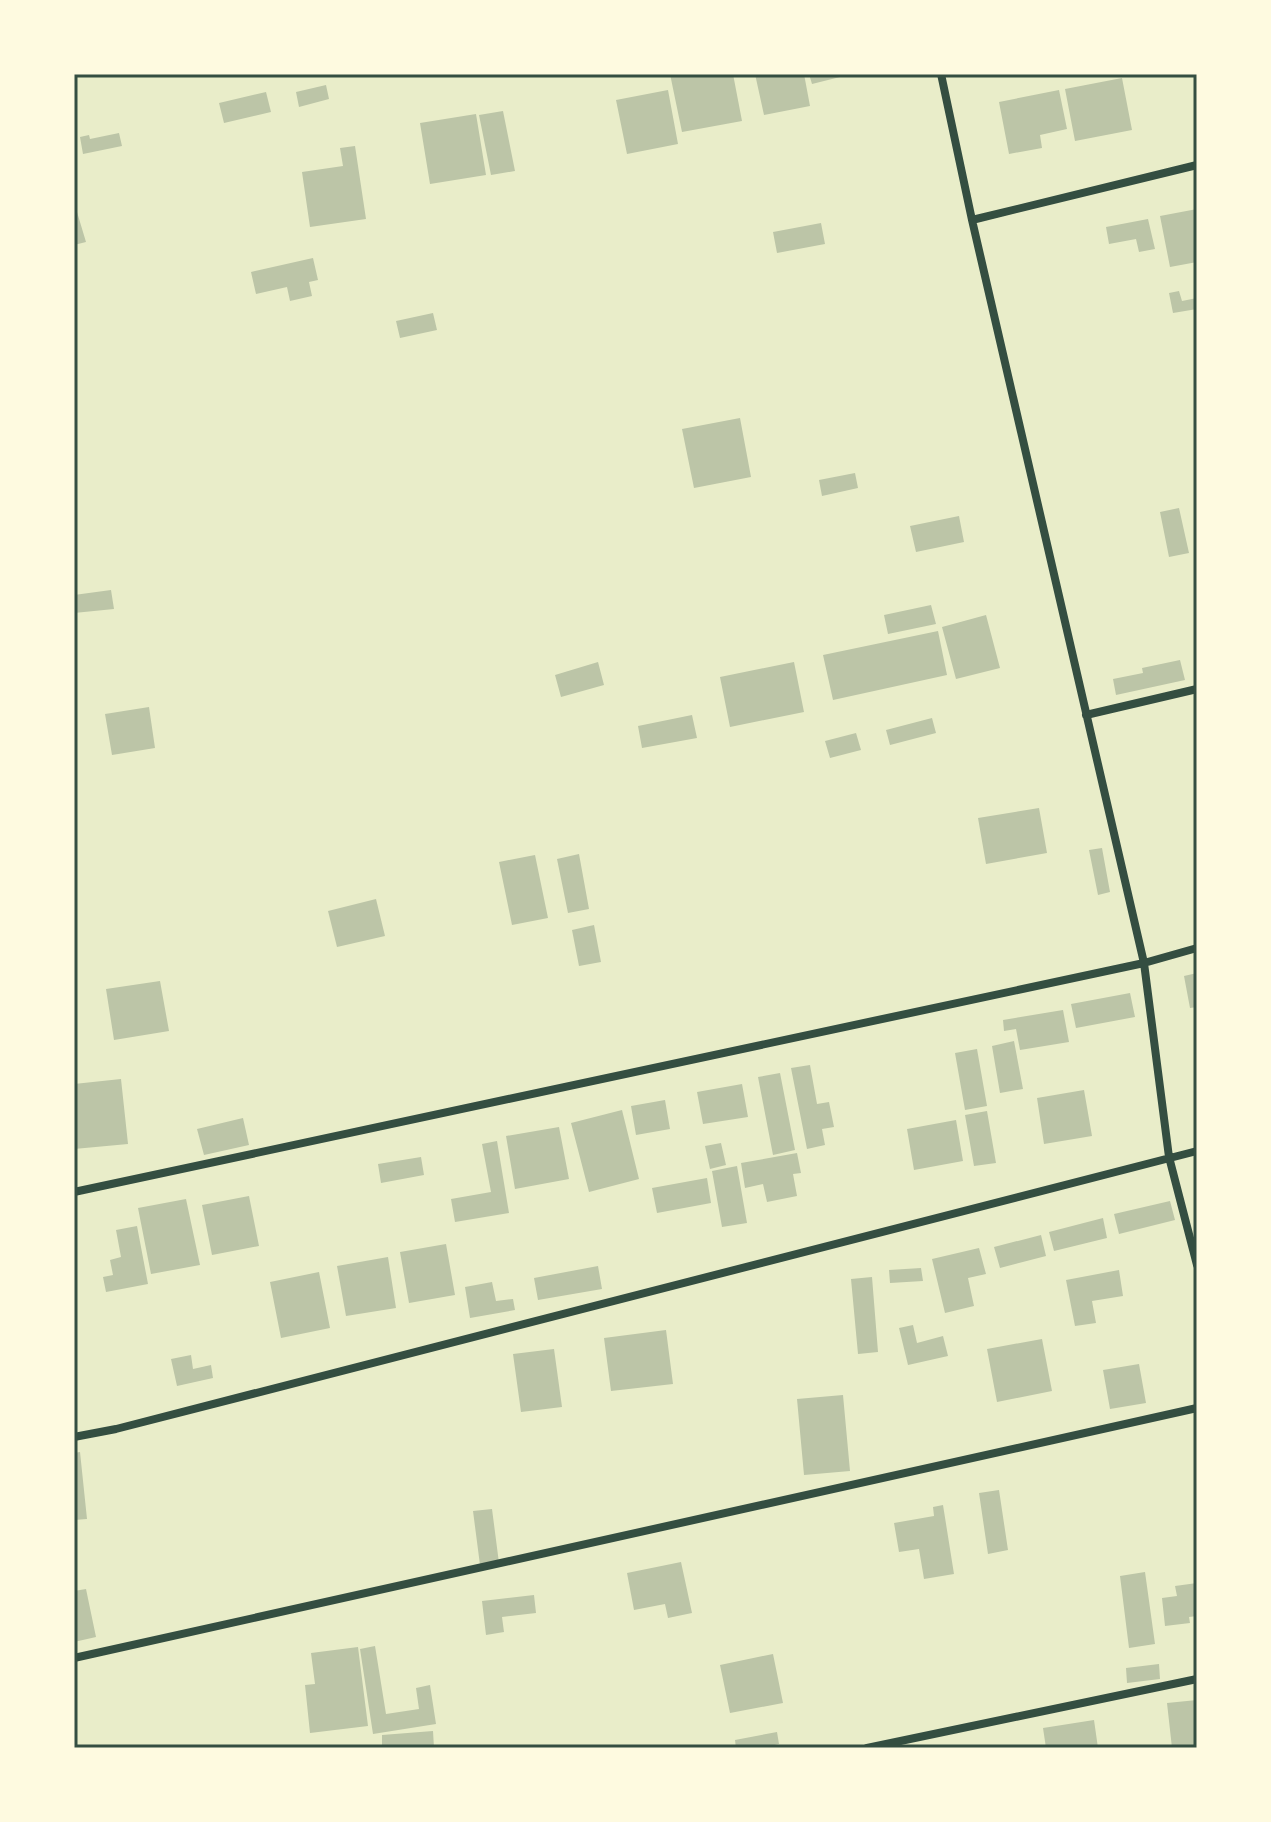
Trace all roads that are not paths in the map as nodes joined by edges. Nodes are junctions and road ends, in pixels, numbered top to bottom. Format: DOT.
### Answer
graph roads {
  1 [pos="941,74"];
  2 [pos="1197,165"];
  3 [pos="972,220"];
  4 [pos="1197,689"];
  5 [pos="1086,715"];
  6 [pos="1197,948"];
  7 [pos="1144,963"];
  8 [pos="1197,1151"];
  9 [pos="1169,1157"];
  10 [pos="74,1192"];
  11 [pos="1197,1265"];
  12 [pos="1197,1408"];
  13 [pos="74,1437"];
  14 [pos="74,1658"];
  15 [pos="1197,1679"];
  16 [pos="867,1748"];
  1 -- 3 [label="street"];
  2 -- 3 [label="street"];
  3 -- 5 [label="street"];
  4 -- 5 [label="street"];
  5 -- 7 [label="street"];
  6 -- 7 [label="street"];
  7 -- 9 [label="street"];
  7 -- 10 [label="street"];
  8 -- 9 [label="street"];
  9 -- 11 [label="street"];
  9 -- 13 [label="street"];
  12 -- 14 [label="street"];
  15 -- 16 [label="street"];
}
